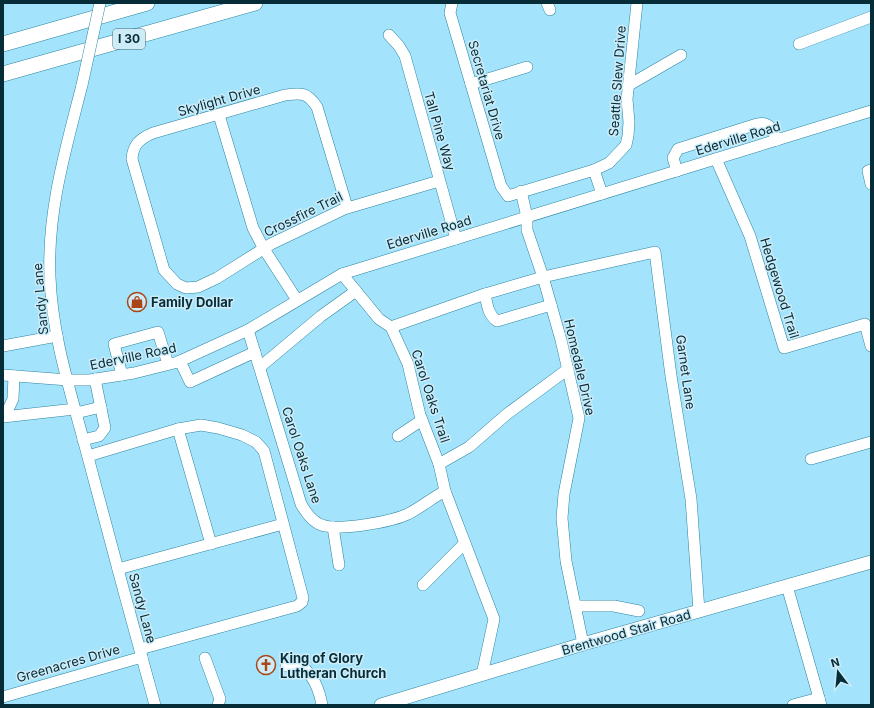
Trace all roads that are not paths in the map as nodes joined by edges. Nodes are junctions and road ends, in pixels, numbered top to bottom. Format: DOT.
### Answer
graph roads {
  1 [pos="100,3"];
  2 [pos="147,3"];
  3 [pos="255,3"];
  4 [pos="452,3"];
  5 [pos="637,3"];
  6 [pos="871,17"];
  7 [pos="389,35"];
  8 [pos="3,44"];
  9 [pos="799,44"];
  10 [pos="681,55"];
  11 [pos="527,67"];
  12 [pos="3,74"];
  13 [pos="471,84"];
  14 [pos="629,85"];
  15 [pos="871,111"];
  16 [pos="219,114"];
  17 [pos="777,140"];
  18 [pos="716,159"];
  19 [pos="594,170"];
  20 [pos="871,170"];
  21 [pos="677,172"];
  22 [pos="439,181"];
  23 [pos="871,184"];
  24 [pos="501,186"];
  25 [pos="521,191"];
  26 [pos="602,194"];
  27 [pos="347,207"];
  28 [pos="527,217"];
  29 [pos="456,239"];
  30 [pos="264,249"];
  31 [pos="342,274"];
  32 [pos="544,277"];
  33 [pos="186,288"];
  34 [pos="356,290"];
  35 [pos="485,294"];
  36 [pos="297,300"];
  37 [pos="551,306"];
  38 [pos="391,326"];
  39 [pos="248,330"];
  40 [pos="57,336"];
  41 [pos="3,346"];
  42 [pos="871,346"];
  43 [pos="255,352"];
  44 [pos="180,361"];
  45 [pos="168,364"];
  46 [pos="260,367"];
  47 [pos="568,369"];
  48 [pos="122,375"];
  49 [pos="8,376"];
  50 [pos="95,379"];
  51 [pos="68,380"];
  52 [pos="101,407"];
  53 [pos="76,411"];
  54 [pos="4,417"];
  55 [pos="422,420"];
  56 [pos="178,429"];
  57 [pos="398,436"];
  58 [pos="83,440"];
  59 [pos="871,442"];
  60 [pos="88,456"];
  61 [pos="811,459"];
  62 [pos="439,464"];
  63 [pos="445,491"];
  64 [pos="283,524"];
  65 [pos="334,527"];
  66 [pos="465,543"];
  67 [pos="211,544"];
  68 [pos="871,562"];
  69 [pos="339,565"];
  70 [pos="118,569"];
  71 [pos="423,585"];
  72 [pos="787,586"];
  73 [pos="575,606"];
  74 [pos="639,611"];
  75 [pos="699,611"];
  76 [pos="583,644"];
  77 [pos="141,653"];
  78 [pos="205,658"];
  79 [pos="286,666"];
  80 [pos="482,675"];
  81 [pos="3,697"];
  82 [pos="820,701"];
  83 [pos="154,705"];
  84 [pos="218,705"];
  85 [pos="322,705"];
  86 [pos="381,705"];
  87 [pos="793,705"];
  1 -- 40 [label="street, Sandy Lane, bridge"];
  2 -- 8 [label="highway, I 30"];
  3 -- 12 [label="highway, I 30"];
  4 -- 13 [label="street, Secretariat Drive"];
  5 -- 14 [label="street, Seattle Slew Drive"];
  6 -- 9 [label="street"];
  7 -- 22 [label="street, Tall Pine Way"];
  10 -- 14 [label="street"];
  11 -- 13 [label="street"];
  13 -- 24 [label="street, Secretariat Drive"];
  14 -- 19 [label="street, Seattle Slew Drive"];
  15 -- 17 [label="street, Ederville Road"];
  16 -- 27 [label="street, Skylight Drive"];
  16 -- 30 [label="street"];
  16 -- 33 [label="street, Skylight Drive"];
  17 -- 18 [label="street, Ederville Road"];
  17 -- 21 [label="street"];
  18 -- 21 [label="street, Ederville Road"];
  18 -- 42 [label="street, Hedgewood Trail"];
  19 -- 25 [label="street, Seattle Slew Drive"];
  19 -- 26 [label="street"];
  20 -- 23 [label="street"];
  21 -- 26 [label="street, Ederville Road"];
  22 -- 27 [label="street, Crossfire Trail"];
  22 -- 29 [label="street, Tall Pine Way"];
  24 -- 25 [label="street, Seattle Slew Drive"];
  25 -- 28 [label="street"];
  26 -- 28 [label="street, Ederville Road"];
  27 -- 30 [label="street, Crossfire Trail"];
  28 -- 29 [label="street, Ederville Road"];
  28 -- 32 [label="street, Homedale Drive"];
  29 -- 31 [label="street, Ederville Road"];
  30 -- 33 [label="street, Crossfire Trail"];
  30 -- 36 [label="street"];
  31 -- 34 [label="street, Carol Oaks Trail"];
  31 -- 36 [label="street, Ederville Road"];
  32 -- 35 [label="street"];
  32 -- 37 [label="street, Homedale Drive"];
  32 -- 75 [label="street, Garnet Lane"];
  34 -- 38 [label="street, Carol Oaks Trail"];
  34 -- 46 [label="street"];
  35 -- 37 [label="street"];
  35 -- 38 [label="street"];
  36 -- 39 [label="street, Ederville Road"];
  37 -- 47 [label="street, Homedale Drive"];
  38 -- 55 [label="street, Carol Oaks Trail"];
  39 -- 43 [label="street, Carol Oaks Lane"];
  39 -- 44 [label="street, Ederville Road"];
  40 -- 41 [label="street"];
  40 -- 51 [label="street, Sandy Lane"];
  43 -- 44 [label="street"];
  43 -- 46 [label="street, Carol Oaks Lane"];
  44 -- 45 [label="street, Ederville Road"];
  45 -- 48 [label="street, Ederville Road"];
  45 -- 48 [label="street"];
  46 -- 65 [label="street, Carol Oaks Lane"];
  47 -- 62 [label="street"];
  47 -- 73 [label="street, Homedale Drive"];
  48 -- 50 [label="street, Ederville Road"];
  49 -- 51 [label="street, Ederville Road"];
  49 -- 54 [label="street"];
  50 -- 51 [label="street, Ederville Road"];
  50 -- 52 [label="street"];
  51 -- 53 [label="street, Sandy Lane"];
  52 -- 53 [label="street"];
  52 -- 58 [label="street"];
  53 -- 54 [label="street"];
  53 -- 58 [label="street, Sandy Lane"];
  55 -- 57 [label="street"];
  55 -- 62 [label="street, Carol Oaks Trail"];
  56 -- 60 [label="street"];
  56 -- 64 [label="street, Greenacres Drive"];
  56 -- 67 [label="street"];
  58 -- 60 [label="street, Sandy Lane"];
  59 -- 61 [label="street"];
  60 -- 70 [label="street, Sandy Lane"];
  62 -- 63 [label="street, Carol Oaks Trail"];
  63 -- 65 [label="street, Carol Oaks Lane"];
  63 -- 66 [label="street, Carol Oaks Trail"];
  64 -- 67 [label="street"];
  64 -- 77 [label="street, Greenacres Drive"];
  65 -- 69 [label="street"];
  66 -- 71 [label="street"];
  66 -- 80 [label="street, Carol Oaks Trail"];
  67 -- 70 [label="street"];
  68 -- 72 [label="main road, Brentwood Stair Road"];
  70 -- 77 [label="street, Sandy Lane"];
  72 -- 75 [label="main road, Brentwood Stair Road"];
  72 -- 82 [label="street"];
  73 -- 74 [label="street"];
  73 -- 76 [label="street, Homedale Drive"];
  75 -- 76 [label="main road, Brentwood Stair Road"];
  76 -- 80 [label="main road, Brentwood Stair Road"];
  77 -- 81 [label="street, Greenacres Drive"];
  77 -- 83 [label="street, Sandy Lane"];
  78 -- 84 [label="street"];
  79 -- 85 [label="street"];
  80 -- 86 [label="main road, Brentwood Stair Road"];
  82 -- 87 [label="street"];
}
